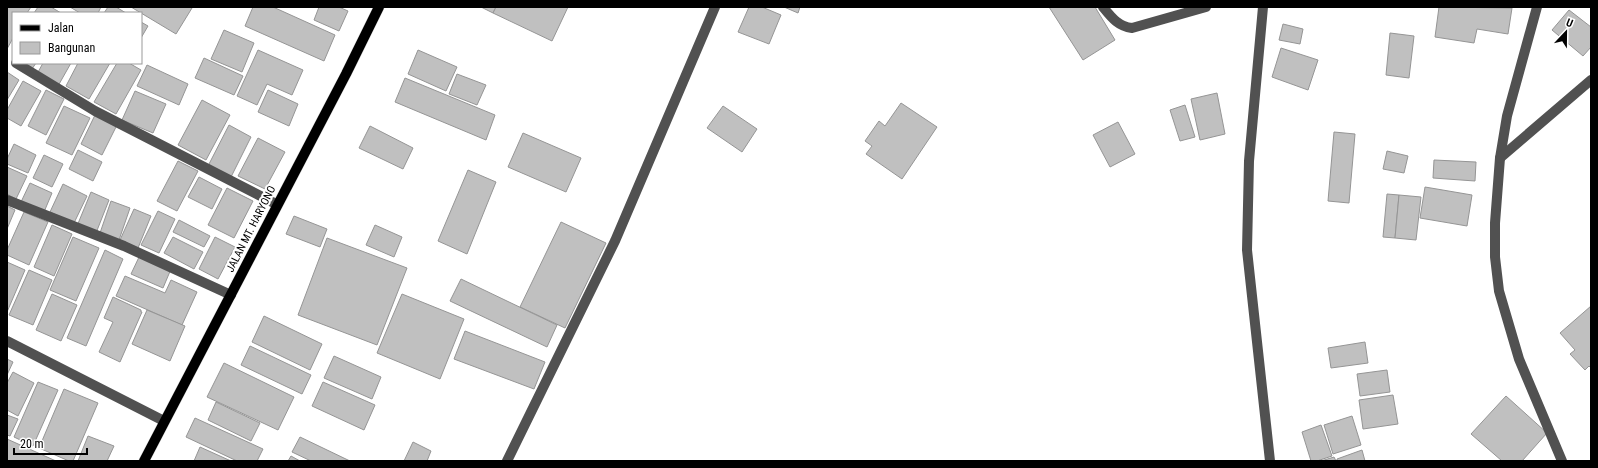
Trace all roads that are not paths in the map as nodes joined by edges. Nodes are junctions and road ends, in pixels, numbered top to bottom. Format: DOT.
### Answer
graph roads {
  1 [pos="379,7"];
  2 [pos="715,7"];
  3 [pos="1103,7"];
  4 [pos="1206,7"];
  5 [pos="1263,7"];
  6 [pos="1537,7"];
  7 [pos="18,64"];
  8 [pos="1591,80"];
  9 [pos="1500,158"];
  10 [pos="7,200"];
  11 [pos="276,204"];
  12 [pos="231,295"];
  13 [pos="7,341"];
  14 [pos="164,421"];
  15 [pos="144,461"];
  16 [pos="507,461"];
  17 [pos="1270,461"];
  18 [pos="1562,461"];
  1 -- 11 [label="main road, JALAN MT. HARYONO"];
  2 -- 16 [label="street"];
  3 -- 4 [label="street"];
  5 -- 17 [label="street"];
  6 -- 9 [label="street"];
  7 -- 11 [label="street"];
  8 -- 9 [label="street"];
  9 -- 18 [label="street"];
  10 -- 12 [label="street"];
  11 -- 12 [label="main road, JALAN MT. HARYONO"];
  12 -- 14 [label="main road, JALAN MT. HARYONO"];
  13 -- 14 [label="street"];
  14 -- 15 [label="main road, JALAN MT. HARYONO"];
}
